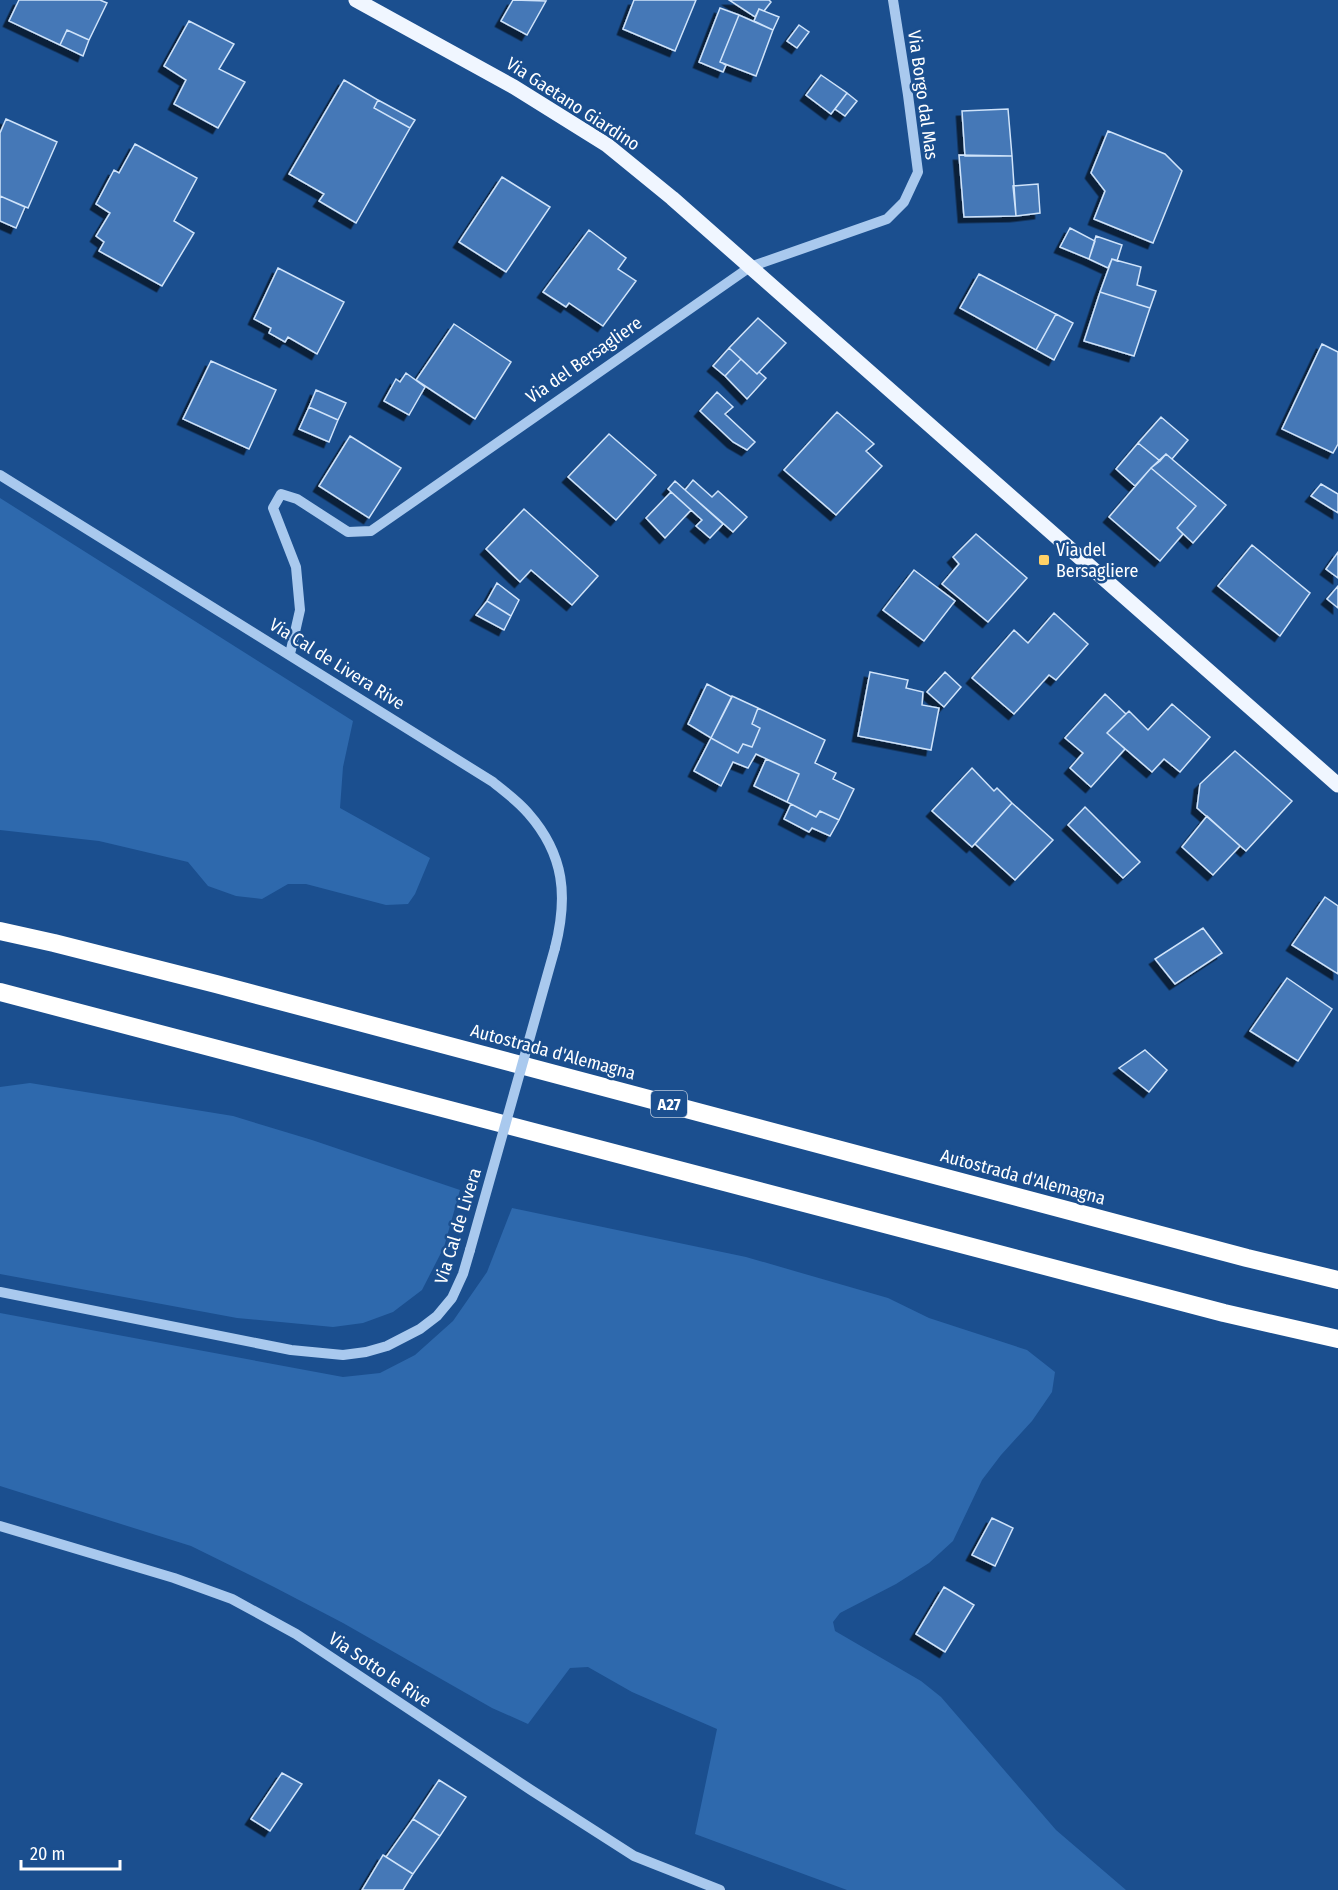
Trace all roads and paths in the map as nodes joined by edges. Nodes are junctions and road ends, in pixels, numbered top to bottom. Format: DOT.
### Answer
graph roads {
  1 [pos="356,0"];
  2 [pos="893,0"];
  3 [pos="750,267"];
  4 [pos="0,475"];
  5 [pos="290,654"];
  6 [pos="1338,785"];
  7 [pos="0,931"];
  8 [pos="555,948"];
  9 [pos="0,992"];
  10 [pos="1338,1280"];
  11 [pos="0,1292"];
  12 [pos="1338,1339"];
  13 [pos="0,1526"];
  14 [pos="720,1890"];
  1 -- 3 [label="main road, Via Gaetano Giardino"];
  2 -- 3 [label="street, Via Borgo dal Mas"];
  3 -- 5 [label="street, Via del Bersagliere"];
  3 -- 6 [label="main road"];
  4 -- 5 [label="street, Via Cal de Livera Rive"];
  5 -- 8 [label="street, Via Cal de Livera Rive"];
  7 -- 10 [label="highway, Autostrada d'Alemagna / A27"];
  8 -- 11 [label="street, Via Cal de Livera, bridge"];
  9 -- 12 [label="highway"];
  13 -- 14 [label="street, Via Sotto le Rive"];
}
